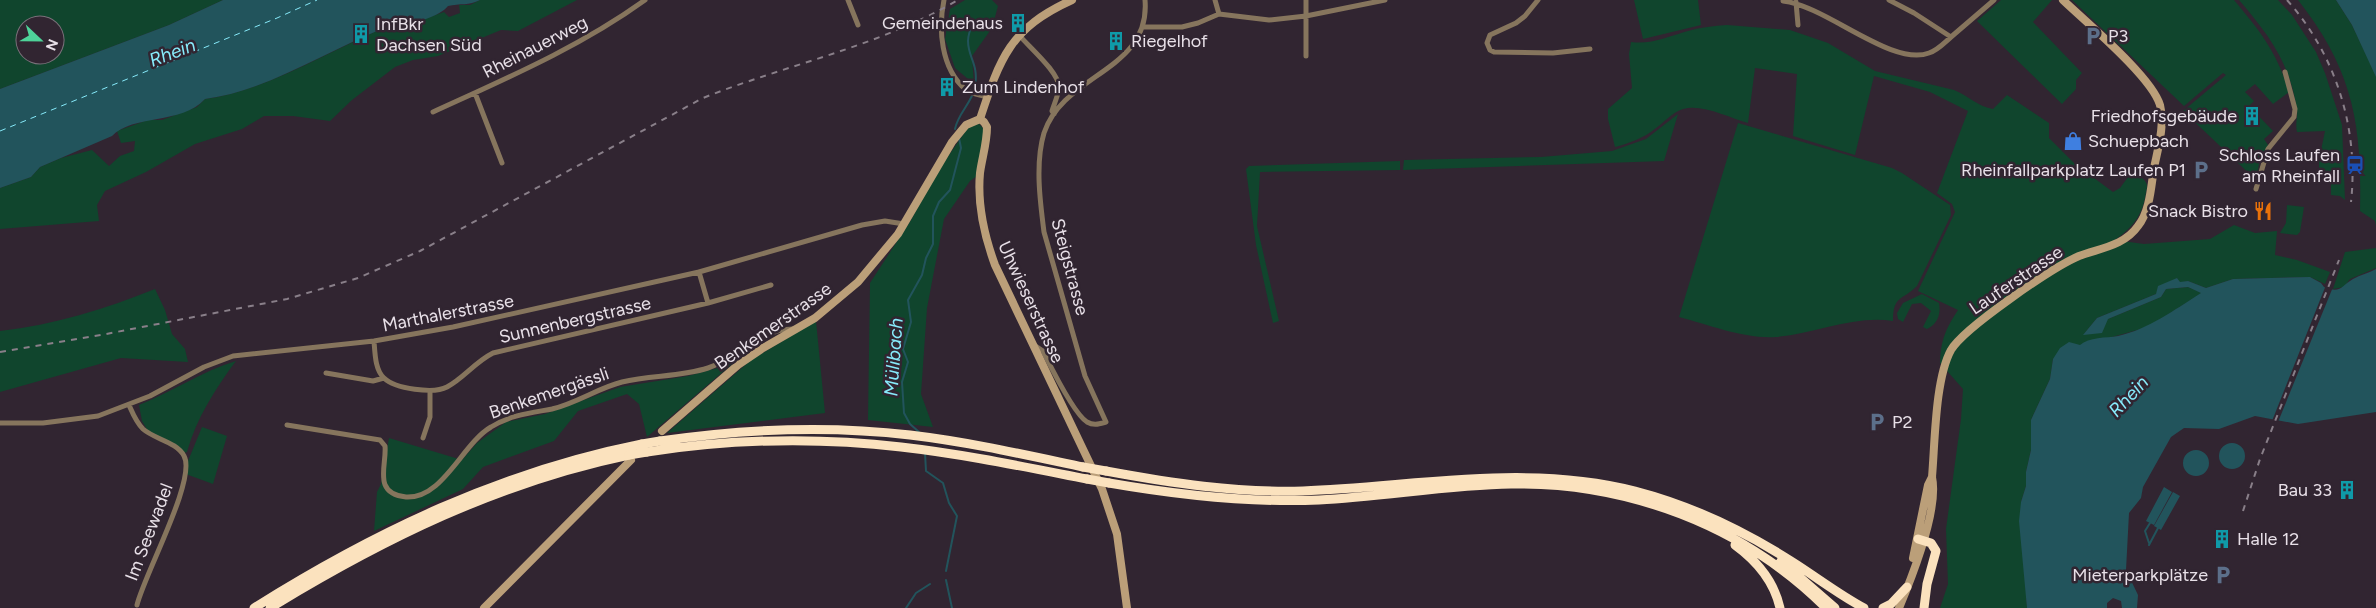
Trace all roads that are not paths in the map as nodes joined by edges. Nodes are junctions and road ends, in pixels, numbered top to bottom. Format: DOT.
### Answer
graph roads {
  1 [pos="645,0"];
  2 [pos="848,0"];
  3 [pos="944,0"];
  4 [pos="1072,0"];
  5 [pos="1145,0"];
  6 [pos="1215,0"];
  7 [pos="1306,0"];
  8 [pos="1385,0"];
  9 [pos="1538,0"];
  10 [pos="1889,0"];
  11 [pos="1994,0"];
  12 [pos="2063,0"];
  13 [pos="1783,1"];
  14 [pos="1796,2"];
  15 [pos="1219,14"];
  16 [pos="1306,16"];
  17 [pos="858,25"];
  18 [pos="1798,25"];
  19 [pos="1143,27"];
  20 [pos="1019,35"];
  21 [pos="1950,36"];
  22 [pos="1590,49"];
  23 [pos="1306,56"];
  24 [pos="2285,72"];
  25 [pos="475,93"];
  26 [pos="988,97"];
  27 [pos="433,112"];
  28 [pos="1054,114"];
  29 [pos="980,119"];
  30 [pos="502,164"];
  31 [pos="2256,189"];
  32 [pos="904,224"];
  33 [pos="699,272"];
  34 [pos="771,285"];
  35 [pos="708,303"];
  36 [pos="796,329"];
  37 [pos="374,341"];
  38 [pos="1033,345"];
  39 [pos="326,373"];
  40 [pos="384,378"];
  41 [pos="430,392"];
  42 [pos="129,405"];
  43 [pos="0,423"];
  44 [pos="287,425"];
  45 [pos="662,431"];
  46 [pos="423,438"];
  47 [pos="645,448"];
  48 [pos="630,458"];
  49 [pos="1106,486"];
  50 [pos="1694,519"];
  51 [pos="1723,525"];
  52 [pos="1921,540"];
  53 [pos="1908,586"];
  54 [pos="1924,604"];
  55 [pos="137,605"];
  56 [pos="254,608"];
  57 [pos="270,608"];
  58 [pos="484,608"];
  59 [pos="1127,608"];
  60 [pos="1780,608"];
  61 [pos="1826,608"];
  62 [pos="1835,608"];
  63 [pos="1864,608"];
  64 [pos="1883,608"];
  65 [pos="1899,608"];
  1 -- 25 [label="street, Rheinauerweg"];
  2 -- 17 [label="street"];
  3 -- 26 [label="street"];
  4 -- 20 [label="street"];
  5 -- 19 [label="street"];
  6 -- 15 [label="street"];
  7 -- 16 [label="street"];
  8 -- 16 [label="street"];
  9 -- 22 [label="street"];
  10 -- 21 [label="street"];
  11 -- 21 [label="street"];
  12 -- 52 [label="street, Lauferstrasse"];
  13 -- 14 [label="street"];
  14 -- 18 [label="street"];
  14 -- 21 [label="street"];
  15 -- 16 [label="street"];
  15 -- 19 [label="street"];
  16 -- 23 [label="street"];
  19 -- 28 [label="street"];
  20 -- 26 [label="street"];
  20 -- 28 [label="street"];
  24 -- 31 [label="street"];
  25 -- 27 [label="street, Rheinauerweg"];
  25 -- 30 [label="street"];
  26 -- 29 [label="street"];
  28 -- 38 [label="street, Steigstrasse"];
  29 -- 32 [label="street, Benkemerstrasse"];
  29 -- 38 [label="street, Uhwieserstrasse"];
  32 -- 33 [label="street, Marthalerstrasse"];
  32 -- 36 [label="street, Benkemerstrasse"];
  33 -- 35 [label="street"];
  33 -- 37 [label="street, Marthalerstrasse"];
  34 -- 35 [label="street, Sunnenbergstrasse"];
  35 -- 41 [label="street, Sunnenbergstrasse"];
  36 -- 44 [label="street, Benkemergässli"];
  36 -- 45 [label="street, Benkemerstrasse"];
  37 -- 40 [label="street"];
  37 -- 42 [label="street, Marthalerstrasse"];
  38 -- 49 [label="street, Uhwieserstrasse"];
  39 -- 40 [label="street"];
  40 -- 41 [label="street"];
  41 -- 46 [label="street"];
  42 -- 43 [label="street, Marthalerstrasse"];
  42 -- 55 [label="street, Im Seewadel"];
  47 -- 48 [label="highway, bridge"];
  47 -- 49 [label="highway, bridge"];
  47 -- 51 [label="highway, bridge"];
  47 -- 56 [label="highway"];
  48 -- 57 [label="highway"];
  48 -- 58 [label="street"];
  49 -- 50 [label="highway"];
  49 -- 59 [label="street, Uhwieserstrasse"];
  50 -- 60 [label="highway"];
  50 -- 61 [label="highway"];
  51 -- 62 [label="highway"];
  51 -- 63 [label="highway"];
  52 -- 53 [label="street, Lauferstrasse"];
  52 -- 54 [label="highway"];
  53 -- 64 [label="highway"];
  53 -- 65 [label="street, Lauferstrasse"];
}
